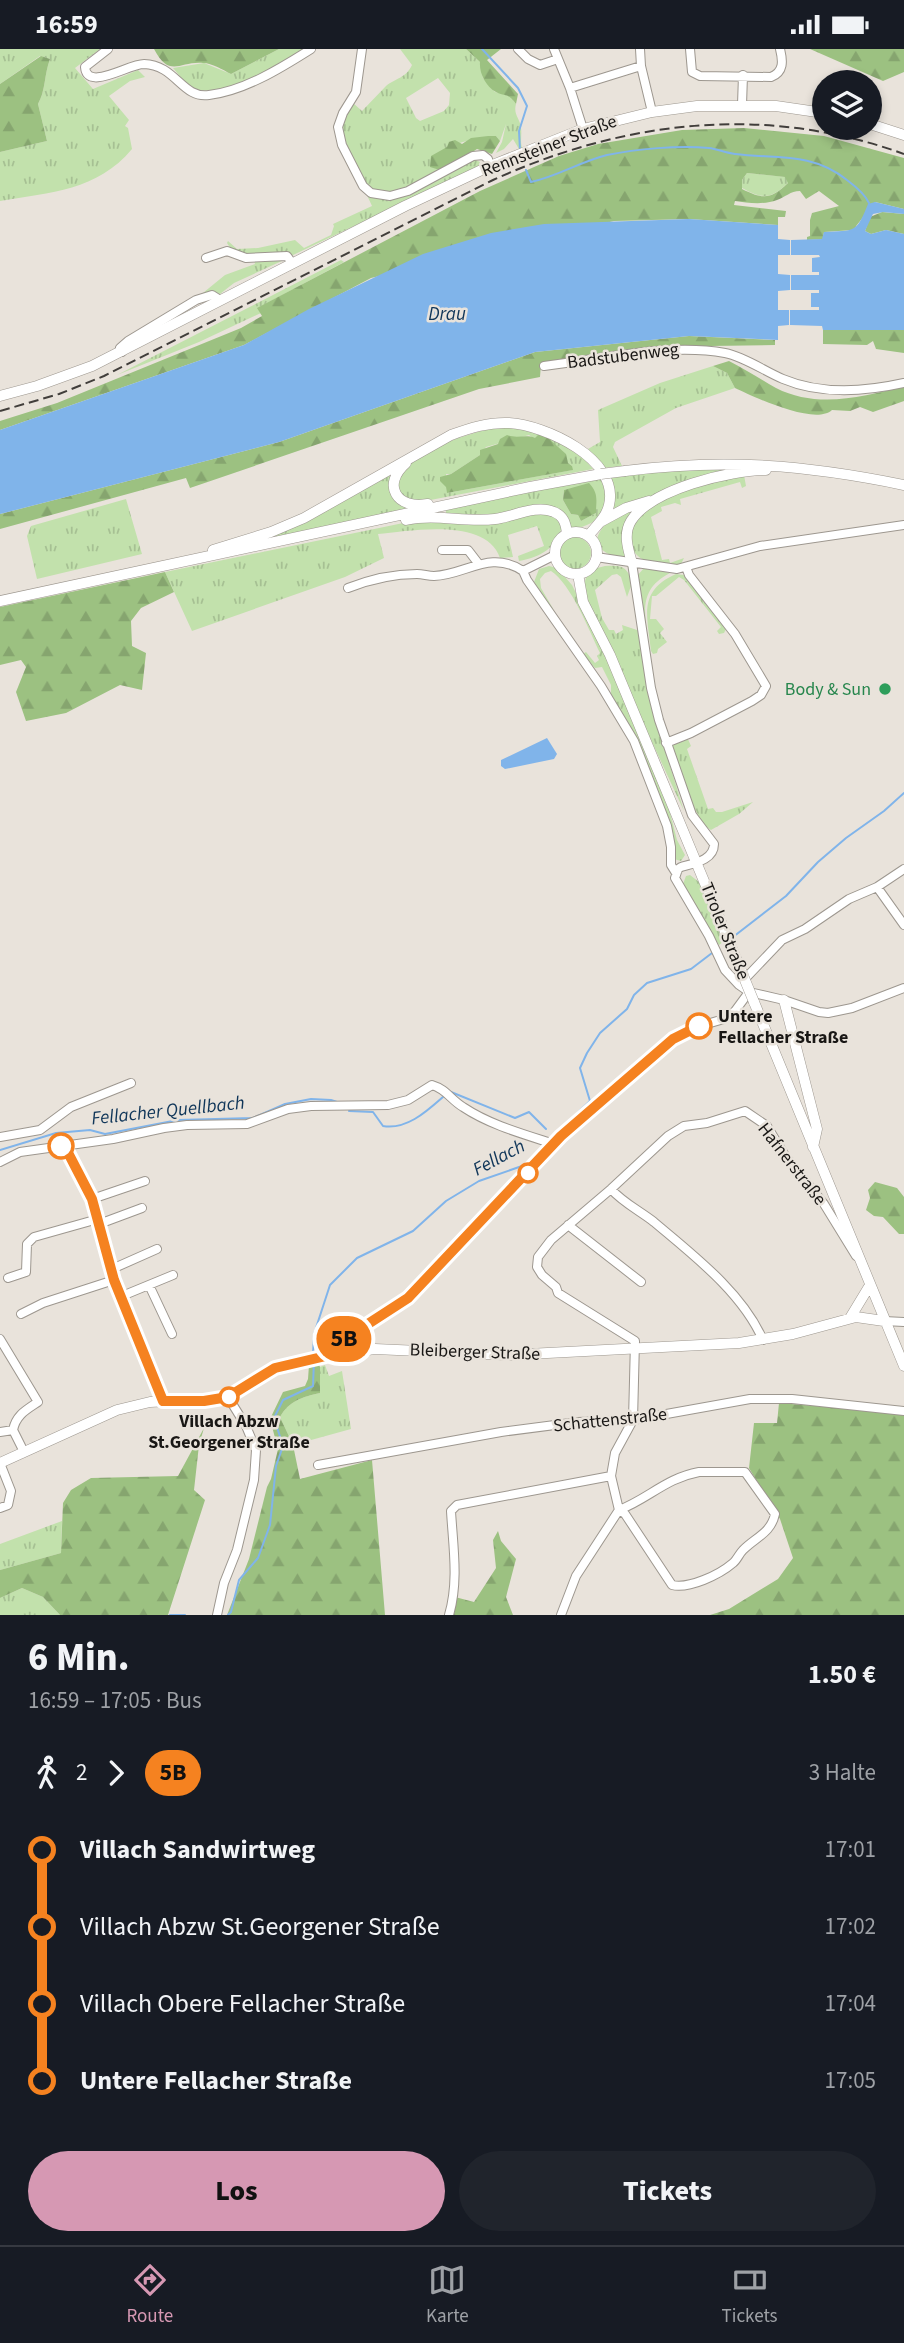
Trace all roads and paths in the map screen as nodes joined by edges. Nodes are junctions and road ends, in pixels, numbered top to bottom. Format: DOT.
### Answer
graph roads {
  1 [pos="108,49"];
  2 [pos="311,49"];
  3 [pos="362,49"];
  4 [pos="518,49"];
  5 [pos="554,49"];
  6 [pos="640,49"];
  7 [pos="690,49"];
  8 [pos="780,49"];
  9 [pos="558,59"];
  10 [pos="641,66"];
  11 [pos="743,75"];
  12 [pos="570,88"];
  13 [pos="742,105"];
  14 [pos="812,111"];
  15 [pos="652,112"];
  16 [pos="882,128"];
  17 [pos="583,129"];
  18 [pos="904,135"];
  19 [pos="490,166"];
  20 [pos="206,258"];
  21 [pos="292,263"];
  22 [pos="544,366"];
  23 [pos="904,383"];
  24 [pos="0,396"];
  25 [pos="420,452"];
  26 [pos="798,468"];
  27 [pos="904,485"];
  28 [pos="655,498"];
  29 [pos="462,502"];
  30 [pos="601,521"];
  31 [pos="372,522"];
  32 [pos="904,525"];
  33 [pos="566,534"];
  34 [pos="588,536"];
  35 [pos="442,550"];
  36 [pos="555,555"];
  37 [pos="596,557"];
  38 [pos="478,563"];
  39 [pos="632,563"];
  40 [pos="686,567"];
  41 [pos="161,568"];
  42 [pos="523,571"];
  43 [pos="578,574"];
  44 [pos="348,588"];
  45 [pos="0,601"];
  46 [pos="666,743"];
  47 [pos="697,862"];
  48 [pos="904,869"];
  49 [pos="676,873"];
  50 [pos="877,887"];
  51 [pos="904,925"];
  52 [pos="738,985"];
  53 [pos="904,988"];
  54 [pos="752,997"];
  55 [pos="784,1000"];
  56 [pos="131,1083"];
  57 [pos="0,1137"];
  58 [pos="549,1142"];
  59 [pos="64,1145"];
  60 [pos="813,1148"];
  61 [pos="0,1162"];
  62 [pos="145,1181"];
  63 [pos="611,1189"];
  64 [pos="92,1199"];
  65 [pos="142,1207"];
  66 [pos="99,1222"];
  67 [pos="568,1225"];
  68 [pos="157,1249"];
  69 [pos="860,1261"];
  70 [pos="112,1269"];
  71 [pos="173,1275"];
  72 [pos="8,1278"];
  73 [pos="114,1280"];
  74 [pos="641,1282"];
  75 [pos="149,1285"];
  76 [pos="870,1285"];
  77 [pos="122,1296"];
  78 [pos="21,1314"];
  79 [pos="850,1318"];
  80 [pos="884,1321"];
  81 [pos="904,1322"];
  82 [pos="172,1334"];
  83 [pos="0,1339"];
  84 [pos="763,1340"];
  85 [pos="634,1348"];
  86 [pos="323,1356"];
  87 [pos="904,1366"];
  88 [pos="228,1397"];
  89 [pos="163,1401"];
  90 [pos="904,1411"];
  91 [pos="632,1420"];
  92 [pos="13,1430"];
  93 [pos="0,1432"];
  94 [pos="24,1452"];
  95 [pos="0,1463"];
  96 [pos="318,1465"];
  97 [pos="611,1476"];
  98 [pos="0,1508"];
  99 [pos="619,1510"];
  100 [pos="218,1612"];
  101 [pos="449,1615"];
  102 [pos="561,1615"];
  1 -- 2 [label="street"];
  3 -- 19 [label="street"];
  4 -- 9 [label="street"];
  5 -- 9 [label="street"];
  6 -- 10 [label="street"];
  7 -- 11 [label="street"];
  8 -- 11 [label="street"];
  9 -- 12 [label="street"];
  10 -- 12 [label="street"];
  10 -- 15 [label="street"];
  11 -- 13 [label="street"];
  12 -- 17 [label="street"];
  13 -- 14 [label="main road, Rennsteiner Straße"];
  13 -- 15 [label="main road, Rennsteiner Straße"];
  15 -- 17 [label="main road, Rennsteiner Straße"];
  16 -- 18 [label="main road"];
  17 -- 19 [label="main road, Rennsteiner Straße"];
  19 -- 21 [label="main road, Rennsteiner Straße"];
  20 -- 21 [label="street"];
  21 -- 24 [label="main road, Rennsteiner Straße"];
  22 -- 23 [label="street, Badstubenweg"];
  25 -- 29 [label="main road"];
  25 -- 30 [label="main road"];
  25 -- 41 [label="main road"];
  26 -- 27 [label="main road"];
  26 -- 28 [label="main road"];
  26 -- 29 [label="main road, bridge"];
  28 -- 30 [label="main road"];
  28 -- 39 [label="main road"];
  29 -- 31 [label="main road"];
  30 -- 34 [label="main road"];
  31 -- 33 [label="main road"];
  31 -- 41 [label="main road"];
  32 -- 40 [label="street"];
  33 -- 34 [label="main road"];
  33 -- 36 [label="main road"];
  34 -- 37 [label="main road"];
  35 -- 38 [label="street"];
  36 -- 42 [label="street"];
  36 -- 43 [label="main road"];
  37 -- 39 [label="street"];
  37 -- 43 [label="main road"];
  38 -- 42 [label="street"];
  38 -- 44 [label="street"];
  39 -- 40 [label="street"];
  39 -- 46 [label="street"];
  40 -- 46 [label="street"];
  41 -- 45 [label="main road"];
  42 -- 49 [label="street"];
  43 -- 47 [label="main road, Tiroler Straße"];
  46 -- 47 [label="street"];
  47 -- 49 [label="street"];
  47 -- 54 [label="main road, Tiroler Straße, bridge"];
  48 -- 50 [label="street"];
  49 -- 52 [label="street"];
  50 -- 51 [label="street"];
  50 -- 52 [label="street"];
  52 -- 54 [label="street"];
  53 -- 55 [label="street"];
  54 -- 55 [label="street"];
  54 -- 58 [label="street"];
  54 -- 60 [label="main road, Tiroler Straße"];
  55 -- 60 [label="main road"];
  56 -- 57 [label="street"];
  58 -- 59 [label="street"];
  58 -- 86 [label="street"];
  59 -- 61 [label="street"];
  59 -- 64 [label="street"];
  60 -- 69 [label="main road, Tiroler Straße"];
  62 -- 64 [label="street"];
  63 -- 67 [label="street, Hafnerstraße"];
  63 -- 69 [label="street, Hafnerstraße"];
  63 -- 84 [label="street"];
  64 -- 66 [label="street"];
  65 -- 66 [label="street"];
  66 -- 70 [label="street"];
  66 -- 72 [label="street"];
  67 -- 74 [label="street"];
  67 -- 85 [label="street, Hafnerstraße"];
  68 -- 70 [label="street"];
  69 -- 76 [label="main road, Tiroler Straße"];
  70 -- 73 [label="street"];
  71 -- 75 [label="street"];
  73 -- 77 [label="street"];
  73 -- 78 [label="street"];
  75 -- 77 [label="street"];
  75 -- 82 [label="street"];
  76 -- 79 [label="main road"];
  76 -- 80 [label="main road, Tiroler Straße"];
  77 -- 89 [label="street"];
  79 -- 80 [label="main road, Bleiberger Straße"];
  79 -- 84 [label="main road, Bleiberger Straße"];
  80 -- 81 [label="street"];
  80 -- 87 [label="main road, Tiroler Straße"];
  83 -- 92 [label="street"];
  84 -- 85 [label="main road, Bleiberger Straße"];
  85 -- 86 [label="main road, Bleiberger Straße"];
  85 -- 91 [label="street"];
  86 -- 88 [label="main road, Bleiberger Straße"];
  88 -- 89 [label="main road, Bleiberger Straße"];
  88 -- 100 [label="street"];
  89 -- 94 [label="main road, Bleiberger Straße"];
  90 -- 91 [label="street, Schattenstraße"];
  91 -- 96 [label="street, Schattenstraße"];
  91 -- 97 [label="street"];
  92 -- 93 [label="street"];
  92 -- 94 [label="street"];
  94 -- 95 [label="main road, Bleiberger Straße"];
  95 -- 98 [label="street, Bleiberger Straße"];
  97 -- 99 [label="street"];
  97 -- 101 [label="street"];
  99 -- 99 [label="street"];
  99 -- 102 [label="street"];
}
